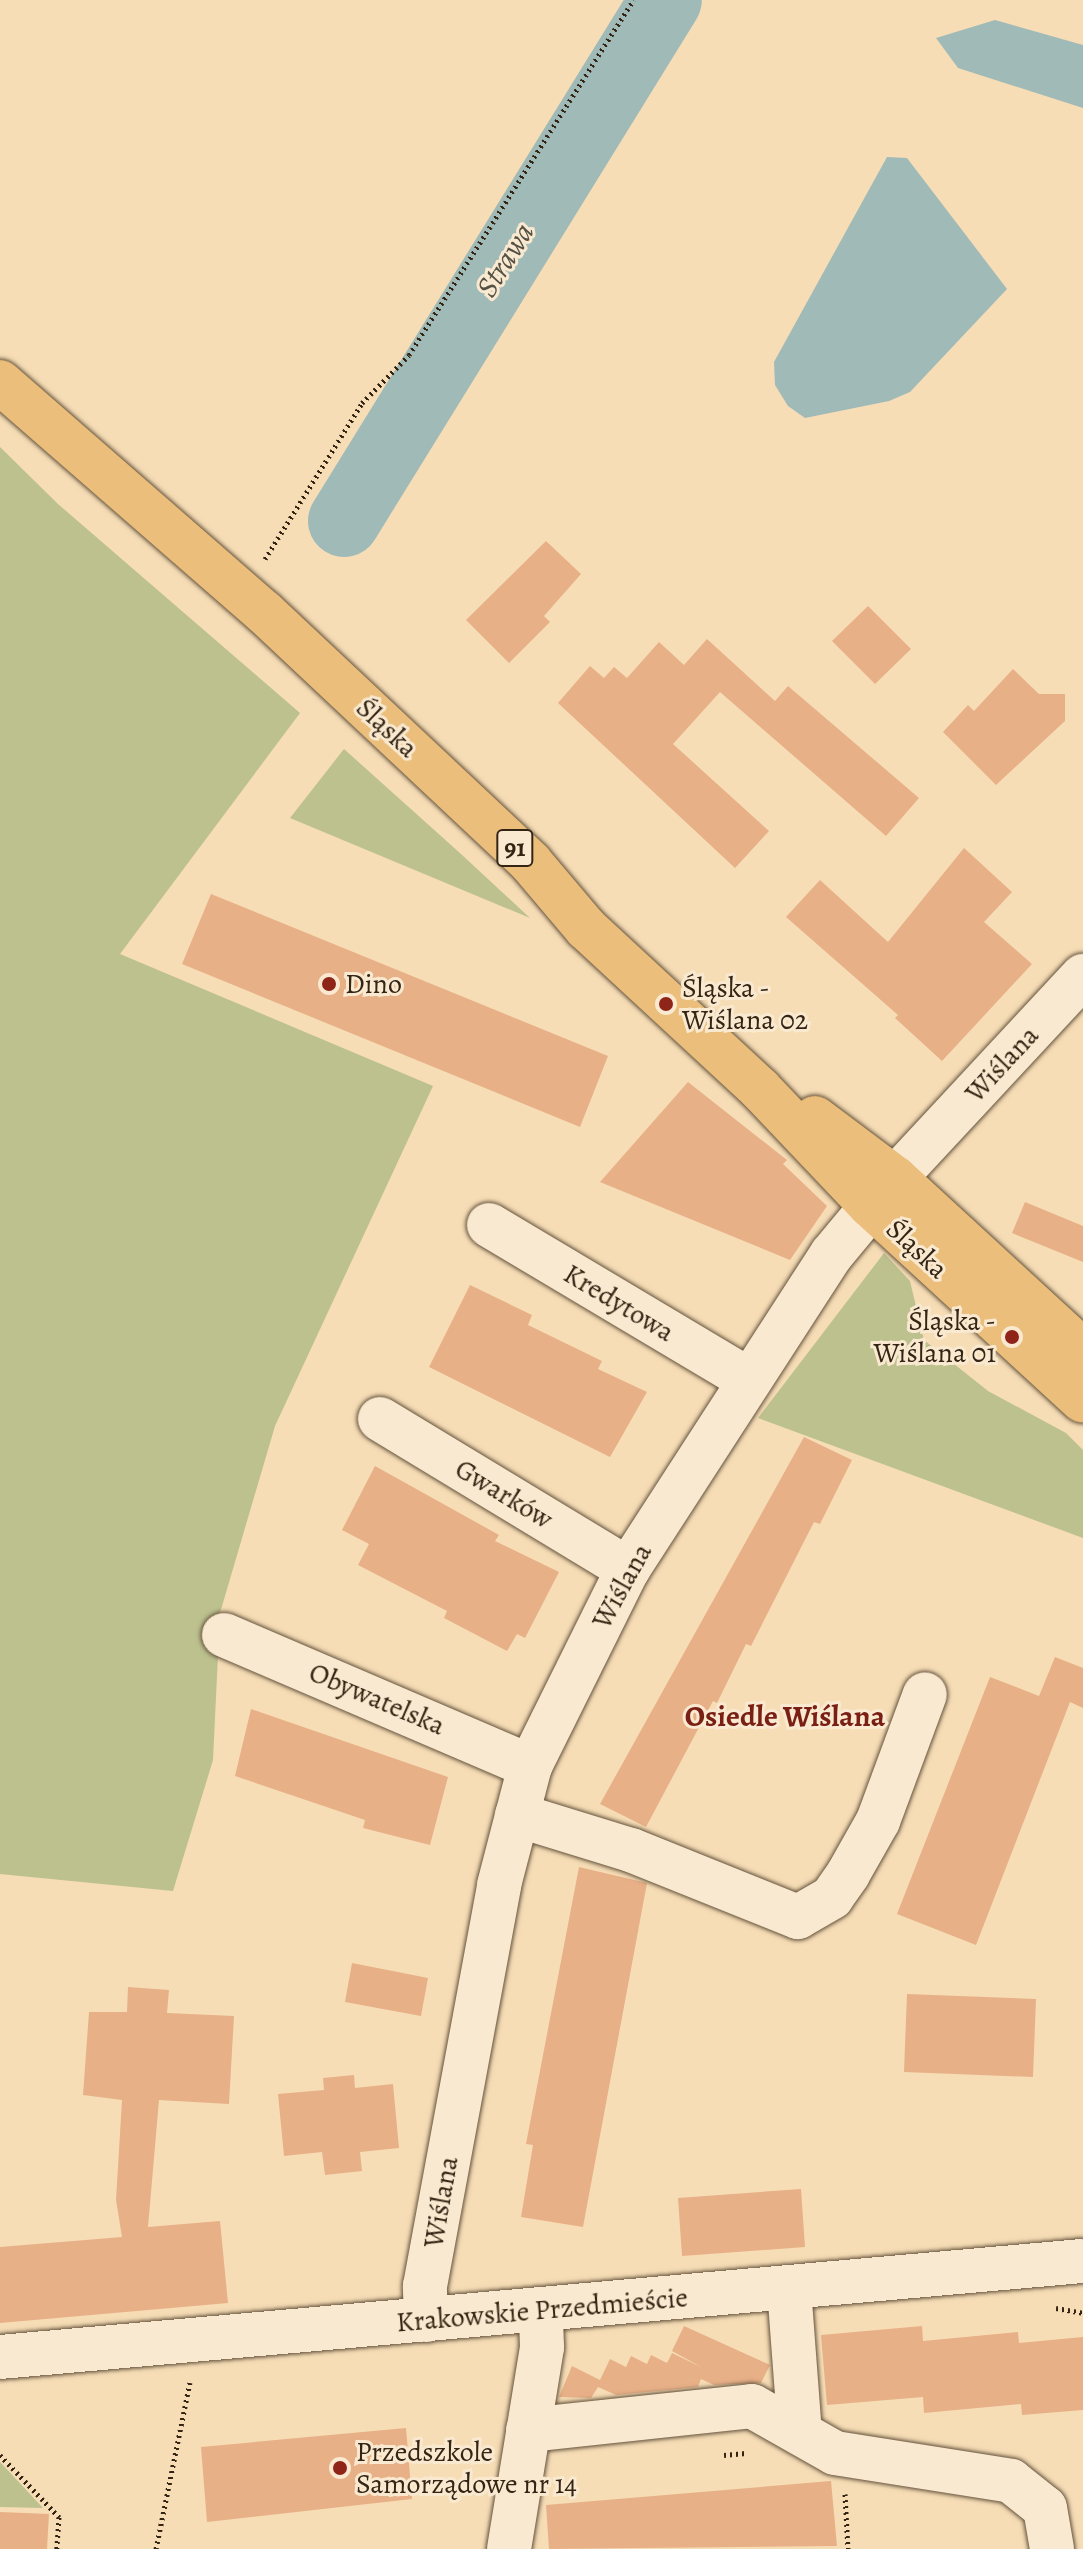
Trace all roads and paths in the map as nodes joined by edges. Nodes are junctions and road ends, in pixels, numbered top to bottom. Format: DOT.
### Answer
graph roads {
  1 [pos="633,0"];
  2 [pos="0,382"];
  3 [pos="258,570"];
  4 [pos="1083,976"];
  5 [pos="883,1192"];
  6 [pos="489,1225"];
  7 [pos="1083,1351"];
  8 [pos="749,1380"];
  9 [pos="1083,1401"];
  10 [pos="380,1419"];
  11 [pos="628,1569"];
  12 [pos="224,1635"];
  13 [pos="925,1694"];
  14 [pos="530,1766"];
  15 [pos="517,1815"];
  16 [pos="1083,2261"];
  17 [pos="789,2288"];
  18 [pos="541,2311"];
  19 [pos="426,2320"];
  20 [pos="200,2339"];
  21 [pos="0,2357"];
  22 [pos="528,2430"];
  23 [pos="800,2433"];
  24 [pos="756,2453"];
  25 [pos="0,2455"];
  26 [pos="843,2455"];
  27 [pos="709,2456"];
  28 [pos="57,2549"];
  29 [pos="156,2549"];
  30 [pos="509,2549"];
  31 [pos="848,2549"];
  32 [pos="1052,2549"];
  1 -- 3 [label="path"];
  2 -- 5 [label="main road, Śląska / 91"];
  4 -- 5 [label="street, Wiślana"];
  5 -- 7 [label="main road, Śląska / 91"];
  5 -- 8 [label="street, Wiślana"];
  5 -- 9 [label="main road, Śląska / 91"];
  6 -- 8 [label="street, Kredytowa"];
  8 -- 11 [label="street, Wiślana"];
  10 -- 11 [label="street, Gwarków"];
  11 -- 14 [label="street, Wiślana"];
  12 -- 14 [label="street, Obywatelska"];
  13 -- 15 [label="street"];
  14 -- 15 [label="street, Wiślana"];
  15 -- 19 [label="street, Wiślana"];
  16 -- 17 [label="street, Krakowskie Przedmieście"];
  17 -- 18 [label="street, Krakowskie Przedmieście"];
  17 -- 23 [label="street"];
  18 -- 19 [label="street, Krakowskie Przedmieście"];
  18 -- 22 [label="street"];
  19 -- 20 [label="street, Krakowskie Przedmieście"];
  20 -- 21 [label="street, Krakowskie Przedmieście"];
  20 -- 29 [label="path"];
  22 -- 23 [label="street"];
  22 -- 30 [label="street"];
  23 -- 26 [label="street"];
  24 -- 27 [label="path"];
  25 -- 28 [label="path"];
  26 -- 31 [label="path"];
  26 -- 32 [label="street"];
}
